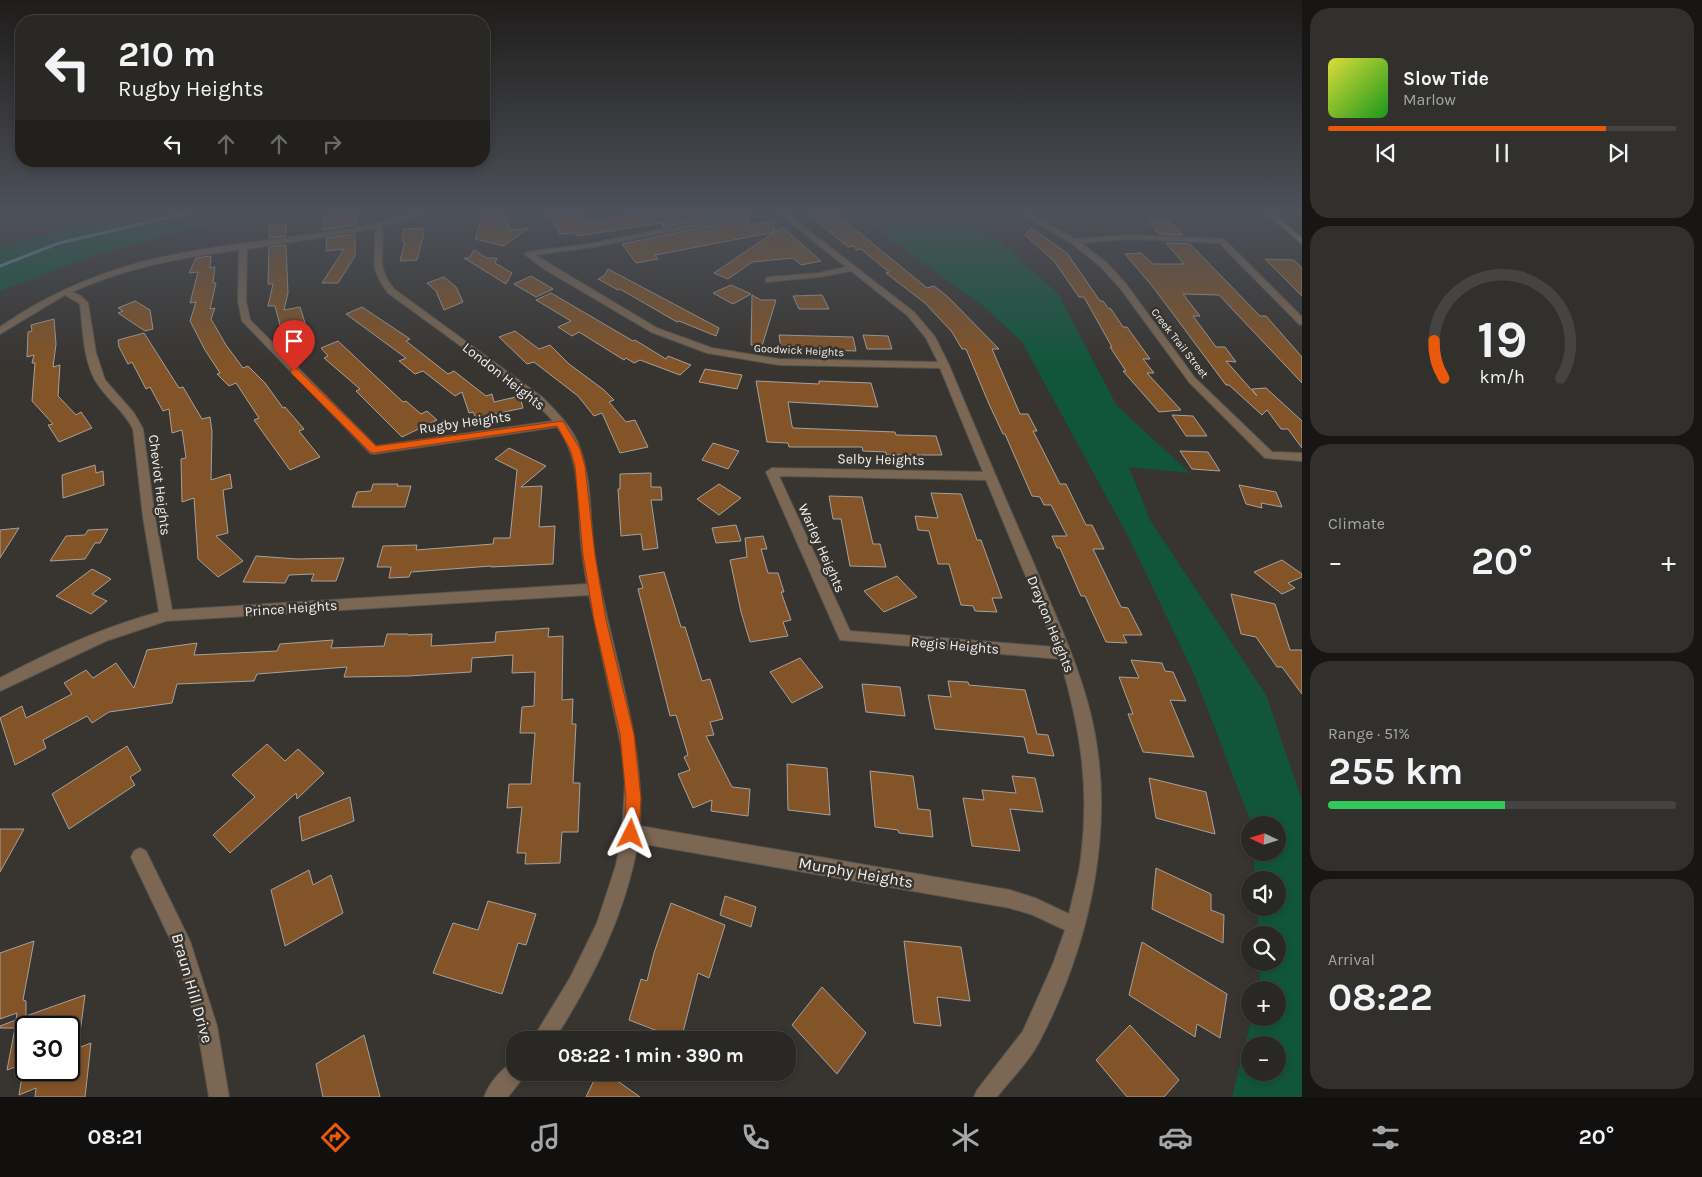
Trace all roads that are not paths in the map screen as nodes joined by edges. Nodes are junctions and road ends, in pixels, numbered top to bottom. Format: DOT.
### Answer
graph roads {
  1 [pos="147,264"];
  2 [pos="243,264"];
  3 [pos="377,264"];
  4 [pos="543,264"];
  5 [pos="849,264"];
  6 [pos="1103,264"];
  7 [pos="1244,264"];
  8 [pos="854,268"];
  9 [pos="769,280"];
  10 [pos="66,292"];
  11 [pos="1302,322"];
  12 [pos="0,331"];
  13 [pos="944,365"];
  14 [pos="560,423"];
  15 [pos="1302,457"];
  16 [pos="772,472"];
  17 [pos="991,476"];
  18 [pos="596,589"];
  19 [pos="166,616"];
  20 [pos="844,636"];
  21 [pos="1065,654"];
  22 [pos="0,685"];
  23 [pos="631,834"];
  24 [pos="140,857"];
  25 [pos="1076,926"];
  26 [pos="548,1031"];
  27 [pos="507,1081"];
  28 [pos="219,1097"];
  29 [pos="494,1097"];
  30 [pos="984,1097"];
  1 -- 10 [label="street"];
  2 -- 14 [label="street, Rugby Heights"];
  3 -- 14 [label="street, London Heights"];
  4 -- 13 [label="street, Goodwick Heights"];
  5 -- 8 [label="street, Drayton Heights"];
  6 -- 15 [label="street, Creek Trail Street"];
  7 -- 11 [label="street"];
  8 -- 9 [label="street"];
  8 -- 13 [label="street, Drayton Heights"];
  10 -- 12 [label="street"];
  10 -- 19 [label="street, Cheviot Heights"];
  13 -- 17 [label="street, Drayton Heights"];
  14 -- 18 [label="street, London Heights"];
  16 -- 17 [label="street, Selby Heights"];
  16 -- 20 [label="street, Warley Heights"];
  17 -- 21 [label="street, Drayton Heights"];
  18 -- 19 [label="street, Prince Heights"];
  18 -- 23 [label="street, London Heights"];
  19 -- 22 [label="street, Prince Heights"];
  20 -- 21 [label="street, Regis Heights"];
  21 -- 25 [label="street, Drayton Heights"];
  23 -- 25 [label="street, Murphy Heights"];
  23 -- 26 [label="street, London Heights"];
  24 -- 28 [label="street, Braun Hill Drive"];
  25 -- 30 [label="street, Drayton Heights"];
  27 -- 29 [label="street"];
}
